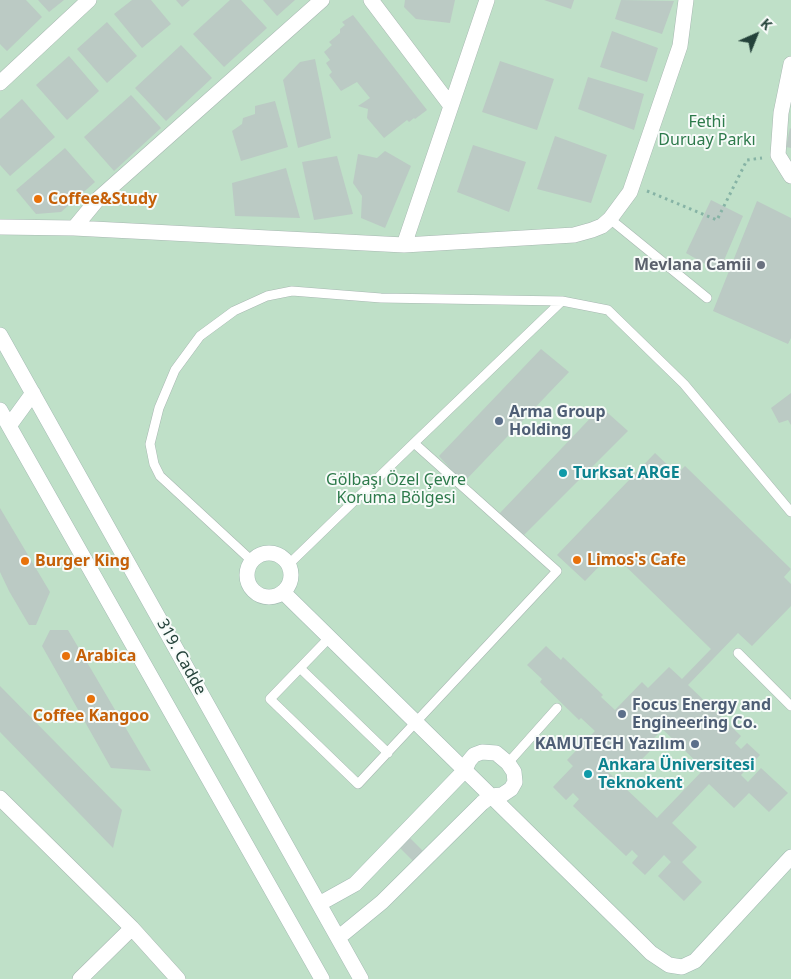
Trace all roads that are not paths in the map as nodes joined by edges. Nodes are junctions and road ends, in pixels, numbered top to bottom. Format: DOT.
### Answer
graph roads {
  1 [pos="90,0"];
  2 [pos="322,0"];
  3 [pos="371,0"];
  4 [pos="487,0"];
  5 [pos="686,0"];
  6 [pos="791,64"];
  7 [pos="0,83"];
  8 [pos="451,106"];
  9 [pos="791,176"];
  10 [pos="610,219"];
  11 [pos="0,226"];
  12 [pos="74,228"];
  13 [pos="404,245"];
  14 [pos="707,298"];
  15 [pos="562,301"];
  16 [pos="0,335"];
  17 [pos="33,393"];
  18 [pos="0,412"];
  19 [pos="10,426"];
  20 [pos="414,443"];
  21 [pos="791,512"];
  22 [pos="252,561"];
  23 [pos="288,565"];
  24 [pos="283,592"];
  25 [pos="329,638"];
  26 [pos="738,652"];
  27 [pos="300,668"];
  28 [pos="791,706"];
  29 [pos="557,708"];
  30 [pos="417,723"];
  31 [pos="388,753"];
  32 [pos="508,763"];
  33 [pos="465,770"];
  34 [pos="491,796"];
  35 [pos="0,798"];
  36 [pos="791,857"];
  37 [pos="319,904"];
  38 [pos="132,928"];
  39 [pos="338,938"];
  40 [pos="80,979"];
  41 [pos="178,979"];
  42 [pos="322,979"];
  43 [pos="361,979"];
  1 -- 7 [label="street"];
  2 -- 12 [label="street"];
  3 -- 8 [label="street"];
  4 -- 8 [label="street"];
  5 -- 10 [label="street"];
  6 -- 9 [label="street"];
  8 -- 13 [label="street"];
  10 -- 13 [label="street"];
  10 -- 14 [label="lane"];
  11 -- 12 [label="street"];
  12 -- 13 [label="street"];
  15 -- 20 [label="lane"];
  15 -- 21 [label="lane"];
  15 -- 22 [label="lane"];
  16 -- 17 [label="street, 319. Cadde"];
  17 -- 19 [label="street"];
  17 -- 37 [label="street, 319. Cadde"];
  18 -- 19 [label="street"];
  19 -- 42 [label="street"];
  20 -- 23 [label="lane"];
  20 -- 30 [label="lane"];
  22 -- 23 [label="street"];
  22 -- 24 [label="street"];
  23 -- 24 [label="street"];
  24 -- 25 [label="street"];
  25 -- 27 [label="lane"];
  25 -- 30 [label="street"];
  26 -- 28 [label="lane"];
  27 -- 31 [label="lane"];
  27 -- 31 [label="lane"];
  29 -- 32 [label="lane"];
  30 -- 31 [label="lane"];
  30 -- 33 [label="street"];
  32 -- 33 [label="street"];
  32 -- 34 [label="street"];
  33 -- 34 [label="street"];
  33 -- 37 [label="street"];
  34 -- 36 [label="street"];
  34 -- 39 [label="street"];
  35 -- 38 [label="street"];
  37 -- 39 [label="street, 319. Cadde"];
  38 -- 40 [label="street"];
  38 -- 41 [label="street"];
  39 -- 43 [label="street, 319. Cadde"];
}
